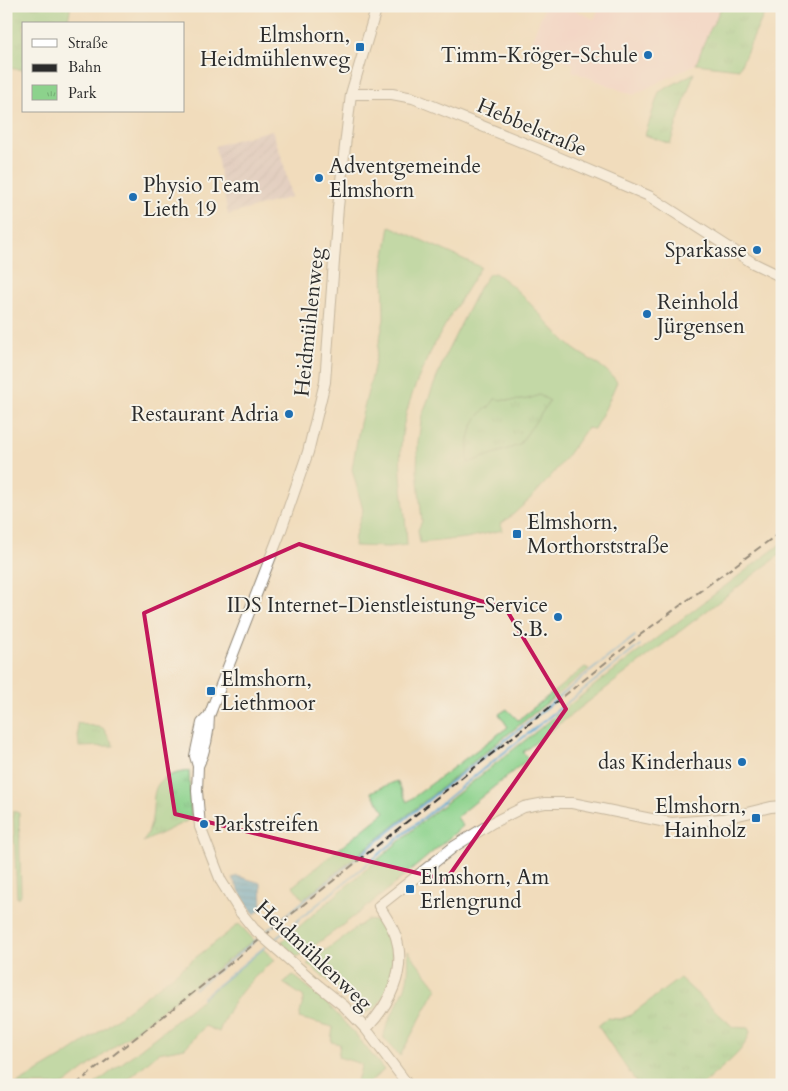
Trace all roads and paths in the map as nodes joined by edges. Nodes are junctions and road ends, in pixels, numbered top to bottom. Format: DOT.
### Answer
graph roads {
  1 [pos="377,6"];
  2 [pos="351,94"];
  3 [pos="782,277"];
  4 [pos="782,806"];
  5 [pos="366,1029"];
  6 [pos="408,1085"];
  1 -- 2 [label="street, Heidmühlenweg"];
  2 -- 3 [label="street, Hebbelstraße"];
  2 -- 5 [label="street, Heidmühlenweg, bridge"];
  4 -- 5 [label="street"];
  5 -- 6 [label="street, Heidmühlenweg"];
}
